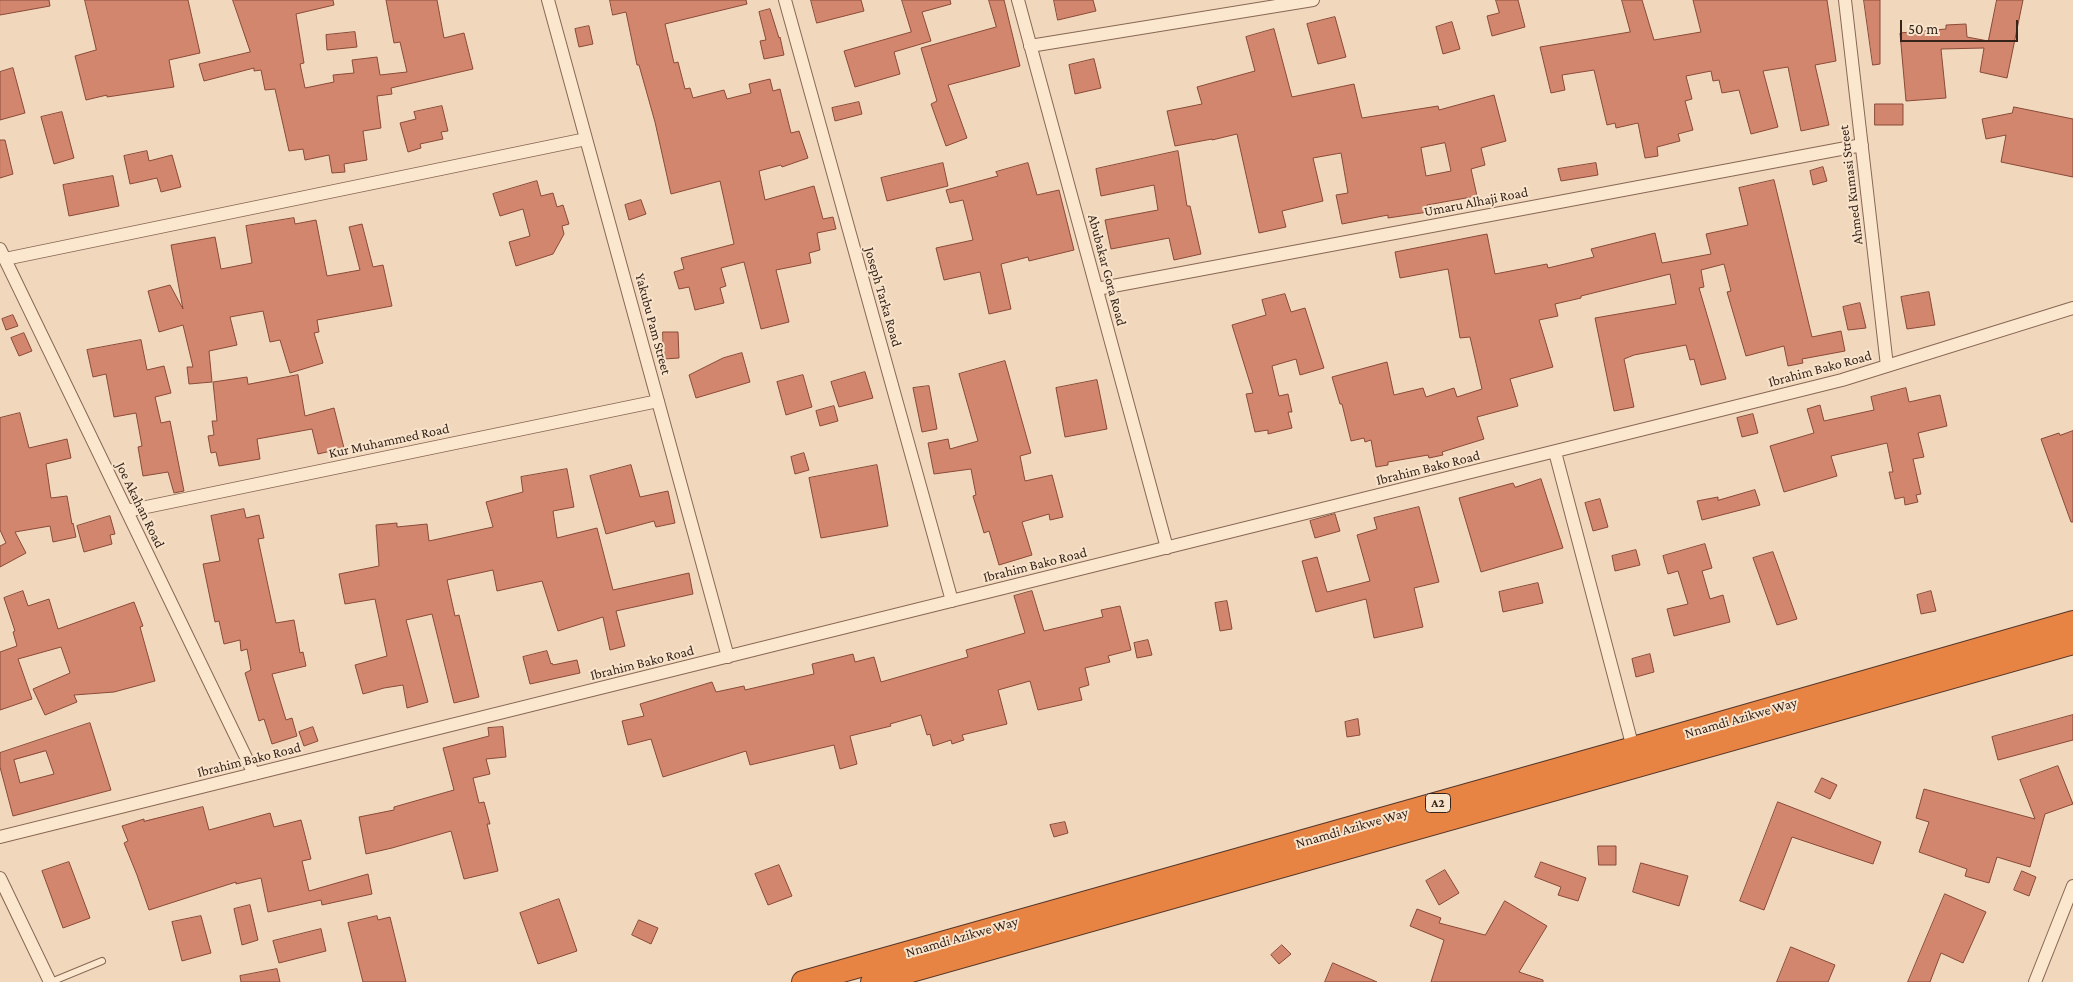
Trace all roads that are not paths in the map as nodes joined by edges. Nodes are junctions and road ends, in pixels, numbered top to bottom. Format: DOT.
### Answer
graph roads {
  1 [pos="548,0"];
  2 [pos="785,0"];
  3 [pos="1018,0"];
  4 [pos="1313,0"];
  5 [pos="1845,0"];
  6 [pos="1030,46"];
  7 [pos="586,139"];
  8 [pos="1862,145"];
  9 [pos="2,254"];
  10 [pos="1097,289"];
  11 [pos="2073,308"];
  12 [pos="1887,366"];
  13 [pos="658,400"];
  14 [pos="1555,452"];
  15 [pos="127,511"];
  16 [pos="1167,548"];
  17 [pos="952,601"];
  18 [pos="2073,622"];
  19 [pos="2073,643"];
  20 [pos="728,657"];
  21 [pos="1756,723"];
  22 [pos="1633,748"];
  23 [pos="254,774"];
  24 [pos="0,837"];
  25 [pos="0,878"];
  26 [pos="2073,886"];
  27 [pos="102,961"];
  28 [pos="51,982"];
  29 [pos="803,982"];
  30 [pos="872,982"];
  31 [pos="2035,982"];
  1 -- 7 [label="street, Yakubu Pam Street"];
  2 -- 17 [label="street, Joseph Tarka Road"];
  3 -- 6 [label="street, Abubakar Gora Road"];
  4 -- 6 [label="street"];
  5 -- 8 [label="street, Ahmed Kumasi Street"];
  6 -- 10 [label="street, Abubakar Gora Road"];
  7 -- 9 [label="street"];
  7 -- 13 [label="street, Yakubu Pam Street"];
  8 -- 10 [label="street, Umaru Alhaji Road"];
  8 -- 12 [label="street, Ahmed Kumasi Street"];
  9 -- 15 [label="street, Joe Akahan Road"];
  10 -- 16 [label="street, Abubakar Gora Road"];
  11 -- 12 [label="street, Ibrahim Bako Road"];
  12 -- 14 [label="street, Ibrahim Bako Road"];
  13 -- 15 [label="street, Kur Muhammed Road"];
  13 -- 20 [label="street, Yakubu Pam Street"];
  14 -- 16 [label="street, Ibrahim Bako Road"];
  14 -- 22 [label="street"];
  15 -- 23 [label="street, Joe Akahan Road"];
  16 -- 17 [label="street, Ibrahim Bako Road"];
  17 -- 20 [label="street, Ibrahim Bako Road"];
  18 -- 21 [label="highway, Nnamdi Azikwe Way / A2"];
  19 -- 21 [label="highway, Nnamdi Azikwe Way / A2"];
  20 -- 23 [label="street, Ibrahim Bako Road"];
  21 -- 22 [label="highway, Nnamdi Azikwe Way / A2"];
  21 -- 30 [label="highway, Nnamdi Azikwe Way / A2"];
  22 -- 29 [label="highway, Nnamdi Azikwe Way / A2"];
  23 -- 24 [label="street, Ibrahim Bako Road"];
  25 -- 28 [label="street"];
  26 -- 31 [label="street"];
  27 -- 28 [label="lane"];
}
